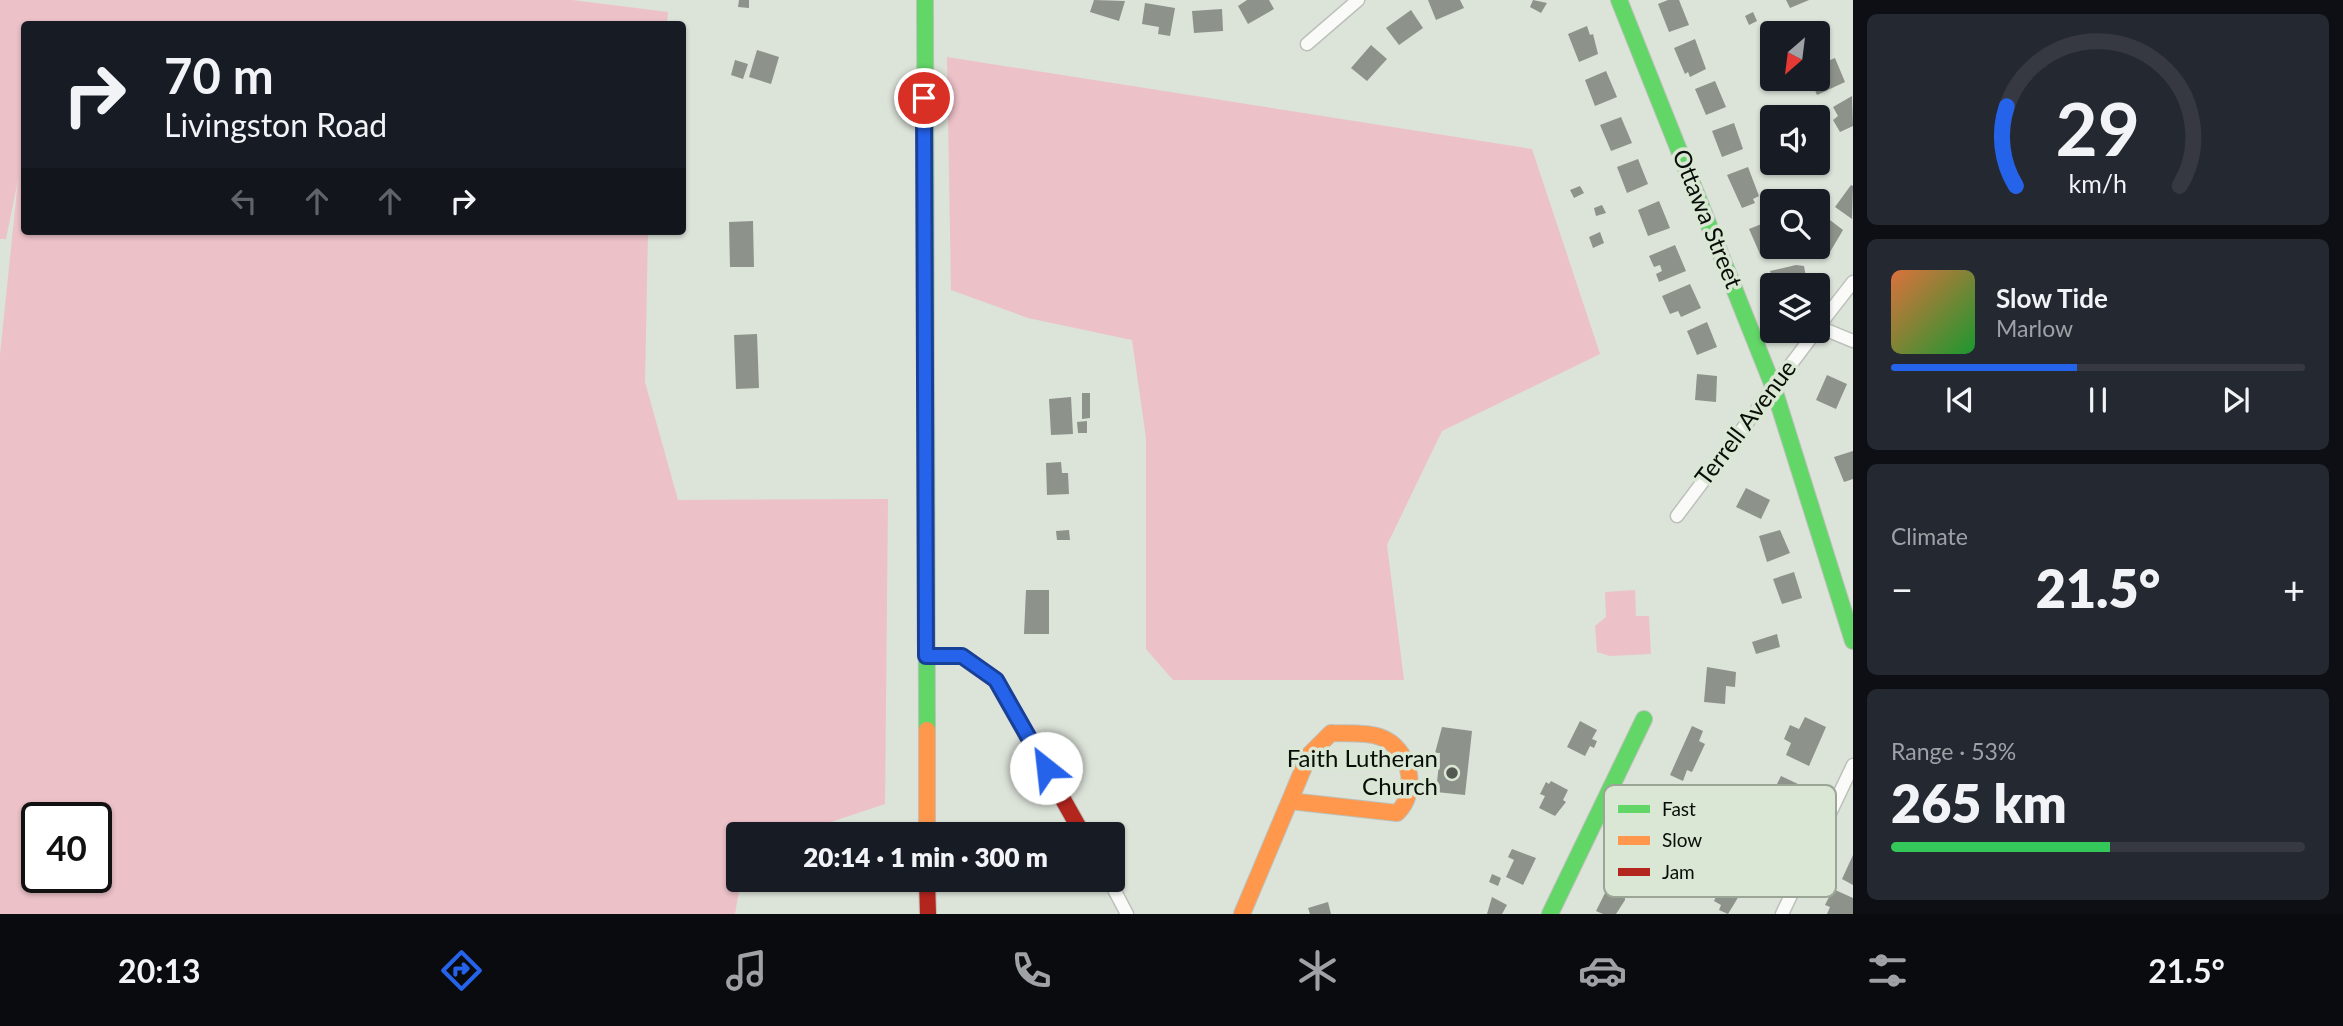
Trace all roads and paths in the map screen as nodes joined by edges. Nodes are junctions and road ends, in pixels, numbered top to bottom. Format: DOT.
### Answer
graph roads {
  1 [pos="925,0"];
  2 [pos="1358,0"];
  3 [pos="1619,0"];
  4 [pos="1307,44"];
  5 [pos="1853,282"];
  6 [pos="1830,311"];
  7 [pos="1830,333"];
  8 [pos="1853,341"];
  9 [pos="1806,343"];
  10 [pos="1773,386"];
  11 [pos="1677,516"];
  12 [pos="1853,640"];
  13 [pos="926,656"];
  14 [pos="1644,719"];
  15 [pos="1853,765"];
  16 [pos="1612,785"];
  17 [pos="1290,801"];
  18 [pos="1836,801"];
  19 [pos="1604,802"];
  20 [pos="927,822"];
  21 [pos="1076,822"];
  22 [pos="927,892"];
  23 [pos="1115,892"];
  24 [pos="1790,897"];
  25 [pos="928,914"];
  26 [pos="1126,914"];
  27 [pos="1242,914"];
  28 [pos="1550,914"];
  29 [pos="1782,914"];
  1 -- 13 [label="street"];
  2 -- 4 [label="street"];
  3 -- 10 [label="street, Ottawa Street"];
  5 -- 6 [label="street, Terrell Avenue"];
  7 -- 8 [label="street"];
  9 -- 10 [label="street, Terrell Avenue"];
  10 -- 11 [label="street, Terrell Avenue"];
  10 -- 12 [label="street, Ottawa Street"];
  13 -- 20 [label="street"];
  13 -- 21 [label="street"];
  14 -- 16 [label="street"];
  15 -- 18 [label="street"];
  17 -- 17 [label="street"];
  17 -- 27 [label="street"];
  19 -- 28 [label="street"];
  22 -- 25 [label="street"];
  23 -- 26 [label="street"];
  24 -- 29 [label="street"];
}
